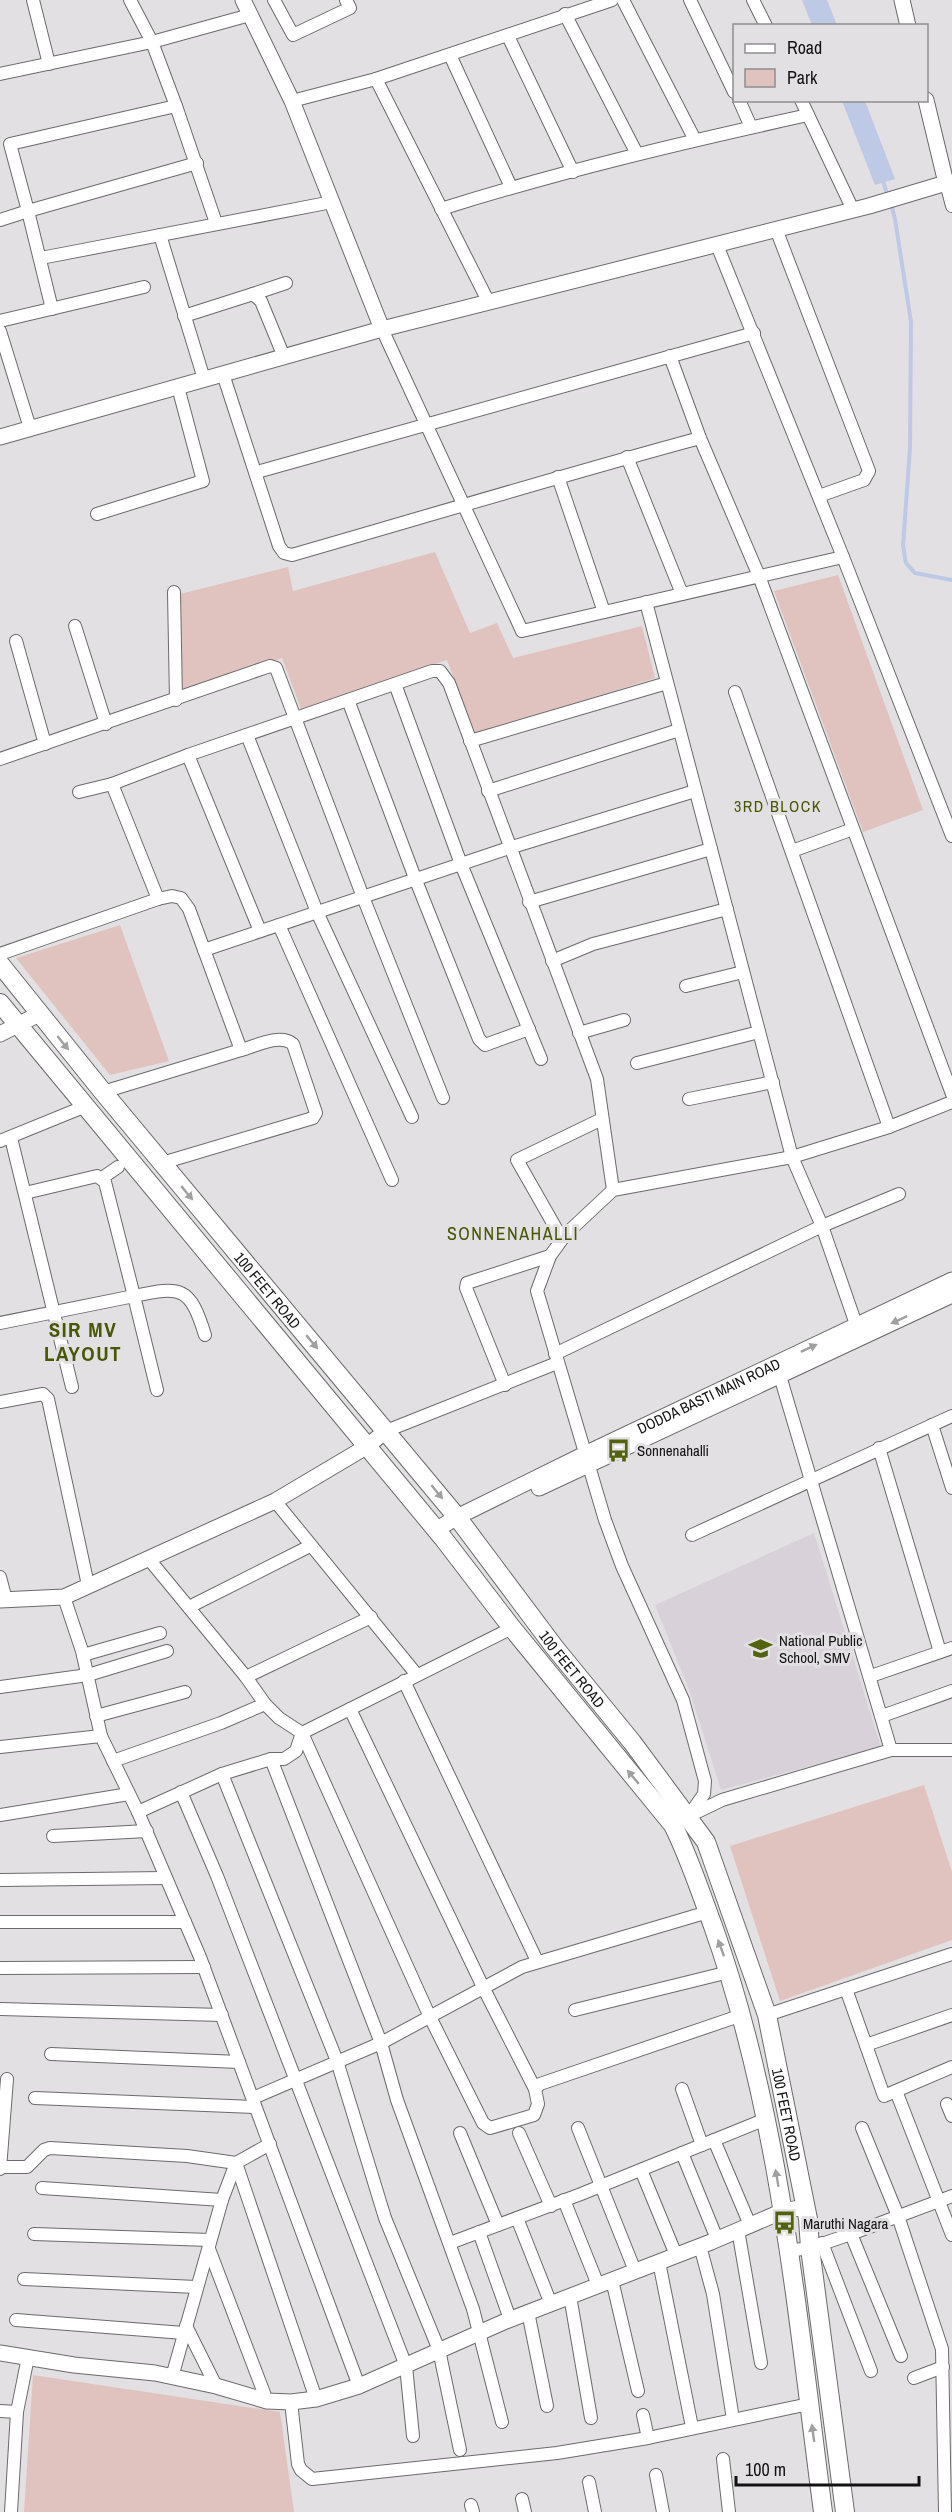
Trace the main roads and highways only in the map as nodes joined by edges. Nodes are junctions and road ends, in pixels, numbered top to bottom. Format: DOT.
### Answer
graph roads {
  1 [pos="0,964"];
  2 [pos="2,1009"];
  3 [pos="680,1821"];
  4 [pos="823,2512"];
  5 [pos="845,2512"];
  1 -- 3 [label="main road, 100 FEET ROAD, one-way"];
  3 -- 2 [label="main road, 100 FEET ROAD, one-way"];
  4 -- 3 [label="main road, 100 FEET ROAD, one-way"];
  3 -- 5 [label="main road, 100 FEET ROAD"];
}
